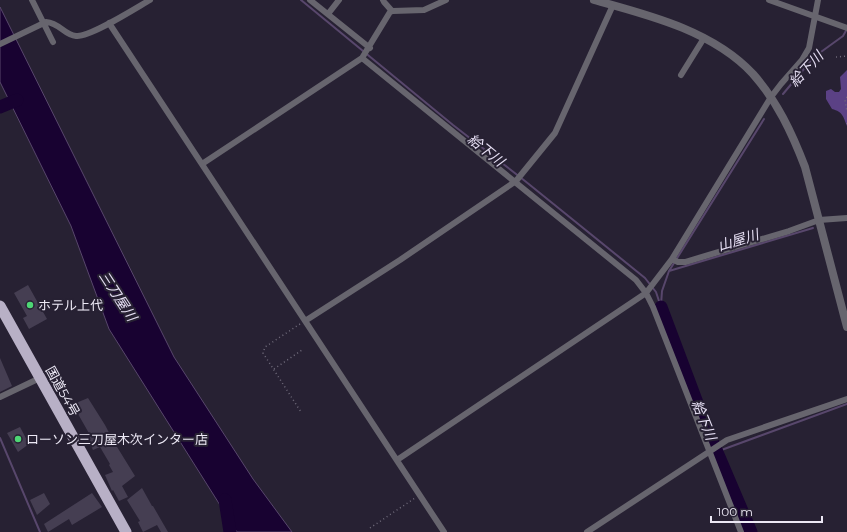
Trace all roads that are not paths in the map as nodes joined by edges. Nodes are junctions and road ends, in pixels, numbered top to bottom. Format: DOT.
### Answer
graph roads {
  1 [pos="32,0"];
  2 [pos="134,0"];
  3 [pos="150,0"];
  4 [pos="310,0"];
  5 [pos="339,0"];
  6 [pos="446,0"];
  7 [pos="594,0"];
  8 [pos="769,0"];
  9 [pos="818,0"];
  10 [pos="382,1"];
  11 [pos="614,5"];
  12 [pos="140,6"];
  13 [pos="392,11"];
  14 [pos="328,14"];
  15 [pos="814,16"];
  16 [pos="42,23"];
  17 [pos="110,23"];
  18 [pos="846,27"];
  19 [pos="704,38"];
  20 [pos="53,42"];
  21 [pos="0,44"];
  22 [pos="369,49"];
  23 [pos="363,57"];
  24 [pos="681,75"];
  25 [pos="771,98"];
  26 [pos="202,164"];
  27 [pos="519,178"];
  28 [pos="847,218"];
  29 [pos="819,220"];
  30 [pos="675,260"];
  31 [pos="647,292"];
  32 [pos="0,306"];
  33 [pos="305,321"];
  34 [pos="847,327"];
  35 [pos="40,378"];
  36 [pos="0,397"];
  37 [pos="847,398"];
  38 [pos="710,451"];
  39 [pos="397,460"];
  40 [pos="126,532"];
  41 [pos="444,532"];
  42 [pos="587,532"];
  43 [pos="741,532"];
  1 -- 16 [label="street"];
  2 -- 12 [label="street"];
  3 -- 12 [label="street"];
  4 -- 14 [label="street"];
  5 -- 14 [label="street"];
  6 -- 13 [label="street"];
  7 -- 11 [label="street"];
  8 -- 15 [label="street"];
  9 -- 15 [label="street"];
  10 -- 13 [label="street"];
  11 -- 19 [label="street"];
  11 -- 27 [label="street"];
  12 -- 17 [label="street"];
  13 -- 22 [label="street"];
  14 -- 22 [label="street"];
  15 -- 18 [label="street"];
  15 -- 25 [label="street"];
  16 -- 17 [label="street"];
  16 -- 20 [label="street"];
  16 -- 21 [label="street"];
  17 -- 26 [label="street"];
  19 -- 24 [label="street"];
  19 -- 25 [label="street"];
  22 -- 23 [label="street"];
  23 -- 26 [label="street"];
  23 -- 27 [label="street"];
  25 -- 29 [label="street"];
  25 -- 30 [label="street"];
  26 -- 33 [label="street"];
  27 -- 31 [label="street"];
  27 -- 33 [label="street"];
  28 -- 29 [label="street"];
  29 -- 30 [label="street"];
  29 -- 34 [label="street"];
  30 -- 31 [label="street"];
  31 -- 38 [label="street"];
  31 -- 39 [label="street"];
  32 -- 35 [label="highway, 国道54号"];
  33 -- 39 [label="street"];
  35 -- 36 [label="street"];
  35 -- 40 [label="highway, 国道54号"];
  37 -- 38 [label="street"];
  38 -- 42 [label="street"];
  38 -- 43 [label="street"];
  39 -- 41 [label="street"];
}
